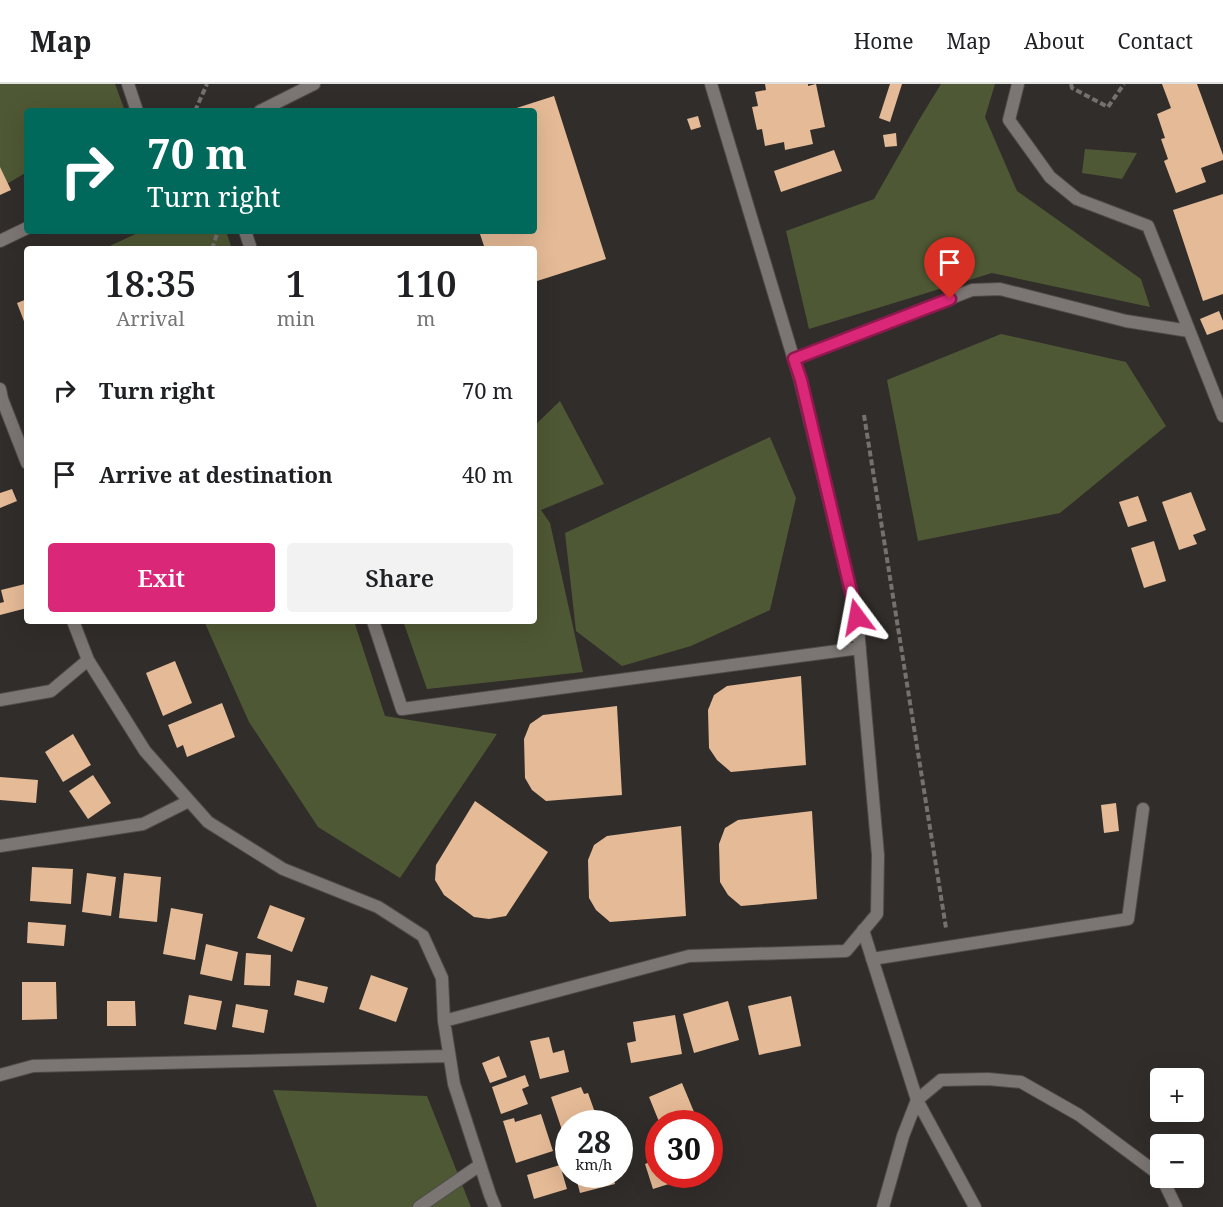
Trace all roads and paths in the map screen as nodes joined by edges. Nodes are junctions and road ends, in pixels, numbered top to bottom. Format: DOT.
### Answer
graph roads {
  1 [pos="128,84"];
  2 [pos="207,84"];
  3 [pos="314,84"];
  4 [pos="711,84"];
  5 [pos="1018,84"];
  6 [pos="1071,84"];
  7 [pos="1124,84"];
  8 [pos="136,108"];
  9 [pos="196,108"];
  10 [pos="266,108"];
  11 [pos="24,229"];
  12 [pos="0,241"];
  13 [pos="1189,331"];
  14 [pos="794,359"];
  15 [pos="1,396"];
  16 [pos="864,415"];
  17 [pos="1223,416"];
  18 [pos="24,455"];
  19 [pos="74,624"];
  20 [pos="374,624"];
  21 [pos="860,648"];
  22 [pos="88,660"];
  23 [pos="0,700"];
  24 [pos="189,801"];
  25 [pos="1143,809"];
  26 [pos="0,846"];
  27 [pos="863,930"];
  28 [pos="949,947"];
  29 [pos="872,959"];
  30 [pos="444,1021"];
  31 [pos="449,1056"];
  32 [pos="0,1076"];
  33 [pos="917,1100"];
  34 [pos="480,1165"];
  35 [pos="1150,1169"];
  36 [pos="1166,1188"];
  37 [pos="419,1207"];
  38 [pos="495,1207"];
  39 [pos="883,1207"];
  40 [pos="975,1207"];
  41 [pos="1176,1207"];
  1 -- 8 [label="street"];
  2 -- 9 [label="path"];
  3 -- 10 [label="street"];
  4 -- 14 [label="street"];
  5 -- 13 [label="street"];
  6 -- 7 [label="path"];
  11 -- 12 [label="street"];
  13 -- 14 [label="street"];
  13 -- 17 [label="street"];
  14 -- 21 [label="street"];
  15 -- 18 [label="street"];
  16 -- 28 [label="path"];
  19 -- 22 [label="street"];
  20 -- 21 [label="street"];
  21 -- 27 [label="street"];
  22 -- 23 [label="street"];
  22 -- 24 [label="street"];
  24 -- 26 [label="street"];
  24 -- 30 [label="street"];
  25 -- 28 [label="street"];
  27 -- 29 [label="street"];
  27 -- 30 [label="street"];
  28 -- 29 [label="street"];
  29 -- 33 [label="street"];
  30 -- 31 [label="street"];
  31 -- 32 [label="street"];
  31 -- 34 [label="street"];
  33 -- 35 [label="street"];
  33 -- 39 [label="street"];
  33 -- 40 [label="street"];
  34 -- 37 [label="street"];
  34 -- 38 [label="street"];
  36 -- 41 [label="street"];
}
